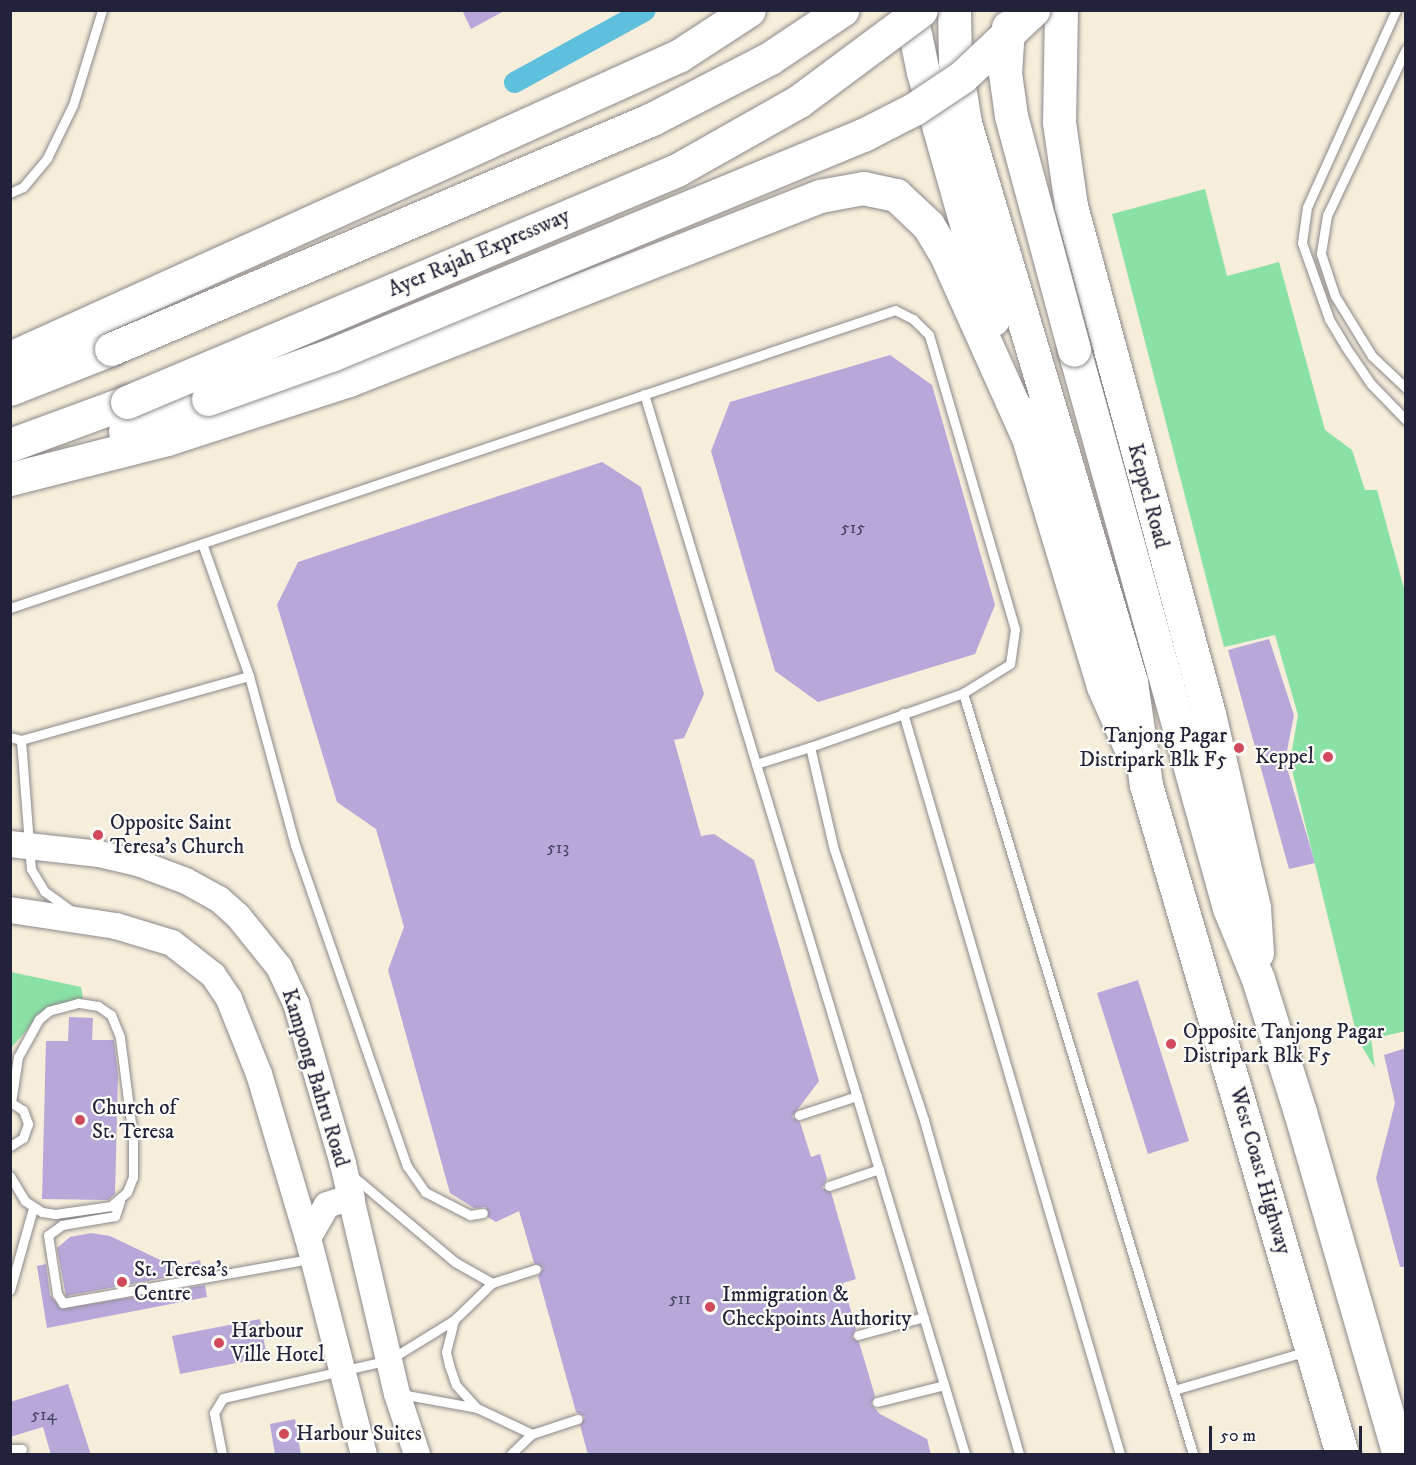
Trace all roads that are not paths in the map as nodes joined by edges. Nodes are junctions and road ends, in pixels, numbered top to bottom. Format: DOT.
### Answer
graph roads {
  1 [pos="102,10"];
  2 [pos="749,10"];
  3 [pos="842,10"];
  4 [pos="910,10"];
  5 [pos="921,10"];
  6 [pos="954,10"];
  7 [pos="1012,10"];
  8 [pos="1033,10"];
  9 [pos="1060,10"];
  10 [pos="1396,10"];
  11 [pos="1406,49"];
  12 [pos="10,193"];
  13 [pos="10,358"];
  14 [pos="1406,388"];
  15 [pos="10,389"];
  16 [pos="645,394"];
  17 [pos="1406,420"];
  18 [pos="1026,433"];
  19 [pos="10,446"];
  20 [pos="10,474"];
  21 [pos="10,479"];
  22 [pos="202,546"];
  23 [pos="10,608"];
  24 [pos="249,676"];
  25 [pos="963,693"];
  26 [pos="903,713"];
  27 [pos="10,737"];
  28 [pos="21,740"];
  29 [pos="810,747"];
  30 [pos="756,764"];
  31 [pos="1146,785"];
  32 [pos="21,845"];
  33 [pos="10,910"];
  34 [pos="86,921"];
  35 [pos="1258,979"];
  36 [pos="857,1096"];
  37 [pos="11,1102"];
  38 [pos="799,1115"];
  39 [pos="10,1146"];
  40 [pos="343,1164"];
  41 [pos="879,1169"];
  42 [pos="10,1176"];
  43 [pos="829,1186"];
  44 [pos="352,1197"];
  45 [pos="120,1202"];
  46 [pos="33,1208"];
  47 [pos="483,1213"];
  48 [pos="311,1248"];
  49 [pos="536,1269"];
  50 [pos="492,1283"];
  51 [pos="10,1290"];
  52 [pos="924,1317"];
  53 [pos="454,1320"];
  54 [pos="858,1335"];
  55 [pos="1310,1350"];
  56 [pos="389,1360"];
  57 [pos="344,1371"];
  58 [pos="944,1385"];
  59 [pos="1174,1390"];
  60 [pos="397,1394"];
  61 [pos="877,1402"];
  62 [pos="477,1408"];
  63 [pos="578,1419"];
  64 [pos="532,1434"];
  65 [pos="10,1449"];
  66 [pos="22,1449"];
  67 [pos="222,1455"];
  68 [pos="364,1455"];
  69 [pos="417,1455"];
  70 [pos="510,1455"];
  71 [pos="965,1455"];
  72 [pos="1019,1455"];
  73 [pos="1120,1455"];
  74 [pos="1193,1455"];
  75 [pos="1331,1455"];
  76 [pos="1342,1455"];
  77 [pos="1399,1455"];
  1 -- 12 [label="lane"];
  2 -- 13 [label="highway"];
  3 -- 15 [label="highway, bridge"];
  4 -- 18 [label="highway"];
  5 -- 19 [label="highway, Ayer Rajah Expressway, bridge"];
  6 -- 31 [label="highway"];
  7 -- 35 [label="highway, bridge"];
  8 -- 20 [label="highway, bridge"];
  9 -- 35 [label="highway, Keppel Road"];
  10 -- 17 [label="lane"];
  11 -- 14 [label="lane"];
  16 -- 22 [label="lane"];
  16 -- 25 [label="lane"];
  16 -- 30 [label="lane"];
  18 -- 21 [label="highway"];
  18 -- 31 [label="highway"];
  22 -- 23 [label="lane"];
  22 -- 24 [label="lane"];
  24 -- 28 [label="lane"];
  24 -- 47 [label="lane"];
  25 -- 26 [label="lane"];
  25 -- 59 [label="lane"];
  26 -- 29 [label="lane"];
  26 -- 73 [label="lane"];
  27 -- 28 [label="lane"];
  28 -- 32 [label="lane"];
  29 -- 30 [label="lane"];
  29 -- 72 [label="lane"];
  30 -- 36 [label="lane"];
  31 -- 55 [label="highway, West Coast Highway"];
  32 -- 34 [label="lane"];
  32 -- 40 [label="main road, Kampong Bahru Road"];
  33 -- 34 [label="main road"];
  34 -- 48 [label="main road"];
  35 -- 77 [label="highway"];
  36 -- 38 [label="lane"];
  36 -- 41 [label="lane"];
  37 -- 39 [label="lane"];
  37 -- 45 [label="lane"];
  40 -- 44 [label="main road, Kampong Bahru Road"];
  40 -- 50 [label="lane"];
  41 -- 43 [label="lane"];
  41 -- 52 [label="lane"];
  42 -- 46 [label="lane"];
  44 -- 48 [label="main road"];
  44 -- 56 [label="main road, Kampong Bahru Road"];
  45 -- 46 [label="lane"];
  45 -- 48 [label="lane"];
  46 -- 51 [label="lane"];
  48 -- 57 [label="main road"];
  49 -- 50 [label="lane"];
  50 -- 53 [label="lane"];
  52 -- 54 [label="lane"];
  52 -- 58 [label="lane"];
  53 -- 56 [label="lane"];
  53 -- 62 [label="lane"];
  55 -- 59 [label="lane"];
  55 -- 75 [label="highway"];
  55 -- 76 [label="highway, West Coast Highway"];
  56 -- 57 [label="lane"];
  56 -- 60 [label="main road, Kampong Bahru Road"];
  57 -- 67 [label="lane"];
  57 -- 68 [label="main road"];
  58 -- 61 [label="lane"];
  58 -- 71 [label="lane"];
  59 -- 74 [label="lane"];
  60 -- 62 [label="lane"];
  60 -- 69 [label="main road, Kampong Bahru Road"];
  62 -- 64 [label="lane"];
  63 -- 64 [label="lane"];
  64 -- 70 [label="lane"];
  65 -- 66 [label="lane"];
}
